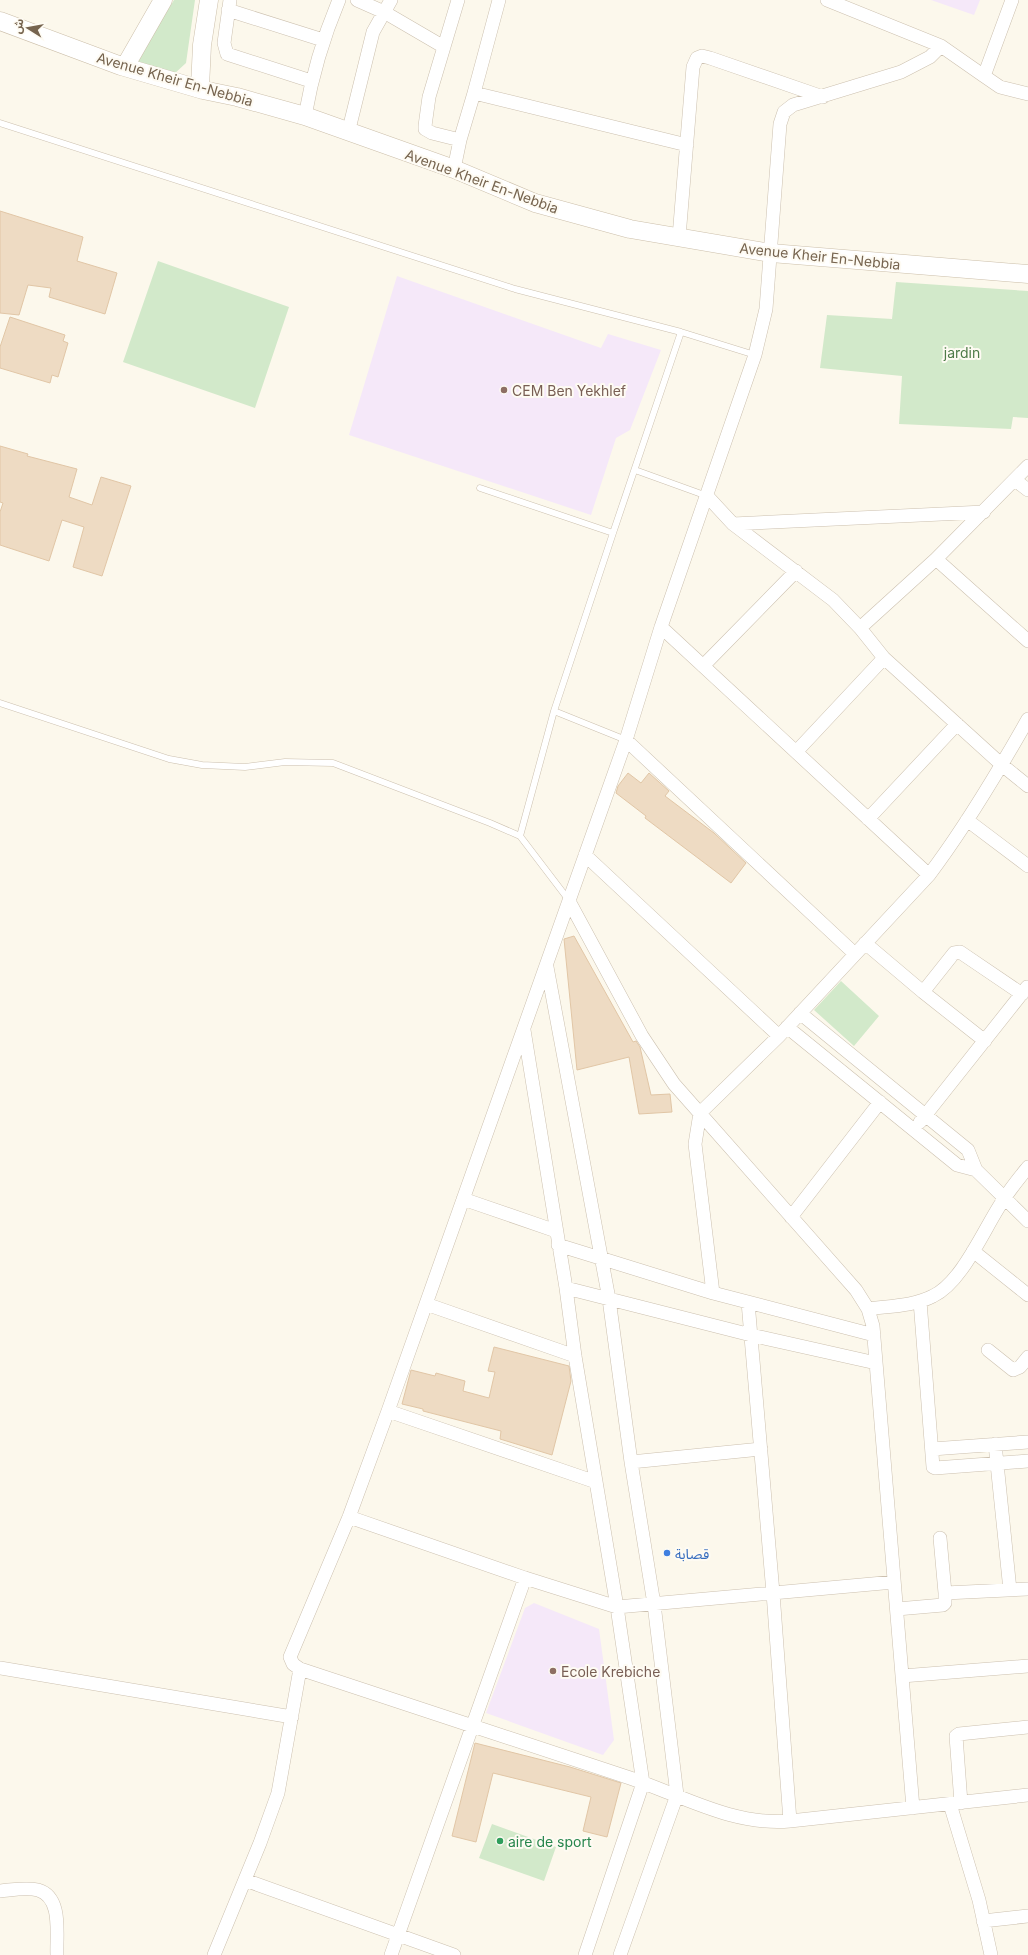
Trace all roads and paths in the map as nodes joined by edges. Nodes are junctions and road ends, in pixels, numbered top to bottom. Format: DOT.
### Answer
graph roads {
  1 [pos="163,0"];
  2 [pos="209,0"];
  3 [pos="339,0"];
  4 [pos="357,0"];
  5 [pos="391,0"];
  6 [pos="456,0"];
  7 [pos="499,0"];
  8 [pos="829,0"];
  9 [pos="1012,0"];
  10 [pos="229,5"];
  11 [pos="384,12"];
  12 [pos="0,21"];
  13 [pos="323,40"];
  14 [pos="941,46"];
  15 [pos="444,47"];
  16 [pos="121,66"];
  17 [pos="984,76"];
  18 [pos="311,81"];
  19 [pos="203,90"];
  20 [pos="474,93"];
  21 [pos="1028,94"];
  22 [pos="823,97"];
  23 [pos="305,116"];
  24 [pos="0,123"];
  25 [pos="348,133"];
  26 [pos="460,140"];
  27 [pos="687,145"];
  28 [pos="454,169"];
  29 [pos="679,237"];
  30 [pos="771,253"];
  31 [pos="1028,274"];
  32 [pos="682,332"];
  33 [pos="755,355"];
  34 [pos="1028,466"];
  35 [pos="635,470"];
  36 [pos="1015,480"];
  37 [pos="480,488"];
  38 [pos="1028,490"];
  39 [pos="707,496"];
  40 [pos="984,512"];
  41 [pos="732,524"];
  42 [pos="613,533"];
  43 [pos="936,559"];
  44 [pos="796,571"];
  45 [pos="661,627"];
  46 [pos="860,628"];
  47 [pos="1028,641"];
  48 [pos="884,658"];
  49 [pos="703,666"];
  50 [pos="0,703"];
  51 [pos="554,712"];
  52 [pos="1028,719"];
  53 [pos="957,724"];
  54 [pos="626,740"];
  55 [pos="796,752"];
  56 [pos="1002,765"];
  57 [pos="1028,786"];
  58 [pos="868,819"];
  59 [pos="967,820"];
  60 [pos="520,836"];
  61 [pos="585,856"];
  62 [pos="1028,866"];
  63 [pos="929,875"];
  64 [pos="569,901"];
  65 [pos="865,943"];
  66 [pos="855,954"];
  67 [pos="546,965"];
  68 [pos="1025,990"];
  69 [pos="923,992"];
  70 [pos="800,1013"];
  71 [pos="524,1028"];
  72 [pos="783,1031"];
  73 [pos="985,1041"];
  74 [pos="858,1061"];
  75 [pos="846,1075"];
  76 [pos="880,1102"];
  77 [pos="700,1113"];
  78 [pos="926,1116"];
  79 [pos="914,1130"];
  80 [pos="1028,1167"];
  81 [pos="976,1170"];
  82 [pos="1004,1198"];
  83 [pos="463,1199"];
  84 [pos="791,1217"];
  85 [pos="1028,1221"];
  86 [pos="556,1231"];
  87 [pos="558,1244"];
  88 [pos="973,1251"];
  89 [pos="602,1259"];
  90 [pos="566,1288"];
  91 [pos="713,1293"];
  92 [pos="1028,1295"];
  93 [pos="609,1299"];
  94 [pos="920,1301"];
  95 [pos="748,1302"];
  96 [pos="426,1304"];
  97 [pos="868,1309"];
  98 [pos="751,1335"];
  99 [pos="874,1335"];
  100 [pos="988,1350"];
  101 [pos="575,1356"];
  102 [pos="1028,1357"];
  103 [pos="876,1363"];
  104 [pos="388,1411"];
  105 [pos="1028,1442"];
  106 [pos="996,1444"];
  107 [pos="761,1449"];
  108 [pos="932,1449"];
  109 [pos="1028,1461"];
  110 [pos="631,1462"];
  111 [pos="998,1463"];
  112 [pos="596,1482"];
  113 [pos="349,1517"];
  114 [pos="940,1538"];
  115 [pos="525,1578"];
  116 [pos="894,1582"];
  117 [pos="1028,1589"];
  118 [pos="1010,1590"];
  119 [pos="773,1593"];
  120 [pos="945,1593"];
  121 [pos="654,1604"];
  122 [pos="617,1607"];
  123 [pos="897,1609"];
  124 [pos="1028,1666"];
  125 [pos="0,1668"];
  126 [pos="300,1669"];
  127 [pos="902,1676"];
  128 [pos="292,1717"];
  129 [pos="473,1726"];
  130 [pos="1028,1726"];
  131 [pos="644,1782"];
  132 [pos="677,1795"];
  133 [pos="1028,1795"];
  134 [pos="955,1803"];
  135 [pos="913,1808"];
  136 [pos="790,1821"];
  137 [pos="245,1880"];
  138 [pos="0,1890"];
  139 [pos="1028,1916"];
  140 [pos="983,1921"];
  141 [pos="399,1935"];
  142 [pos="57,1955"];
  143 [pos="214,1955"];
  144 [pos="391,1955"];
  145 [pos="454,1955"];
  146 [pos="585,1955"];
  147 [pos="620,1955"];
  148 [pos="991,1955"];
  1 -- 16 [label="main road"];
  2 -- 19 [label="main road"];
  3 -- 13 [label="street"];
  4 -- 11 [label="street"];
  5 -- 11 [label="street"];
  6 -- 15 [label="street"];
  7 -- 20 [label="street"];
  8 -- 14 [label="street"];
  9 -- 17 [label="street"];
  10 -- 13 [label="street"];
  10 -- 18 [label="street"];
  11 -- 15 [label="street"];
  11 -- 25 [label="street"];
  12 -- 16 [label="main road, Avenue Kheir En-Nebbia"];
  13 -- 18 [label="street"];
  14 -- 17 [label="street"];
  14 -- 22 [label="street"];
  15 -- 26 [label="street"];
  16 -- 19 [label="main road, Avenue Kheir En-Nebbia"];
  17 -- 21 [label="street"];
  18 -- 23 [label="street"];
  19 -- 23 [label="main road, Avenue Kheir En-Nebbia"];
  20 -- 26 [label="street"];
  20 -- 27 [label="street"];
  22 -- 27 [label="street"];
  22 -- 30 [label="street"];
  23 -- 25 [label="main road, Avenue Kheir En-Nebbia"];
  24 -- 32 [label="lane"];
  25 -- 28 [label="main road, Avenue Kheir En-Nebbia"];
  26 -- 28 [label="street"];
  27 -- 29 [label="street"];
  28 -- 29 [label="main road, Avenue Kheir En-Nebbia"];
  29 -- 30 [label="main road, Avenue Kheir En-Nebbia"];
  30 -- 31 [label="main road, Avenue Kheir En-Nebbia"];
  30 -- 33 [label="street"];
  32 -- 33 [label="lane"];
  32 -- 35 [label="lane"];
  33 -- 39 [label="street"];
  34 -- 36 [label="street"];
  35 -- 39 [label="lane"];
  35 -- 42 [label="lane"];
  36 -- 38 [label="street"];
  36 -- 40 [label="street"];
  37 -- 42 [label="lane"];
  39 -- 41 [label="street"];
  39 -- 45 [label="street"];
  40 -- 41 [label="street"];
  40 -- 43 [label="street"];
  41 -- 44 [label="street"];
  42 -- 51 [label="lane"];
  43 -- 46 [label="street"];
  43 -- 47 [label="street"];
  44 -- 46 [label="street"];
  44 -- 49 [label="street"];
  45 -- 49 [label="street"];
  45 -- 54 [label="street"];
  46 -- 48 [label="street"];
  48 -- 53 [label="street"];
  48 -- 55 [label="street"];
  49 -- 55 [label="street"];
  50 -- 60 [label="lane"];
  51 -- 54 [label="lane"];
  51 -- 60 [label="lane"];
  52 -- 56 [label="street"];
  53 -- 56 [label="street"];
  53 -- 58 [label="street"];
  54 -- 61 [label="street"];
  54 -- 66 [label="street"];
  55 -- 58 [label="street"];
  56 -- 57 [label="street"];
  56 -- 59 [label="street"];
  58 -- 63 [label="street"];
  59 -- 62 [label="street"];
  59 -- 63 [label="street"];
  60 -- 64 [label="lane"];
  61 -- 64 [label="street"];
  61 -- 72 [label="street"];
  63 -- 65 [label="street"];
  64 -- 67 [label="street"];
  64 -- 77 [label="street"];
  65 -- 66 [label="street"];
  65 -- 69 [label="street"];
  66 -- 70 [label="street"];
  67 -- 71 [label="street"];
  67 -- 89 [label="street"];
  68 -- 69 [label="street"];
  68 -- 73 [label="street"];
  69 -- 73 [label="street"];
  70 -- 72 [label="street"];
  70 -- 74 [label="street"];
  71 -- 83 [label="street"];
  71 -- 86 [label="street"];
  72 -- 75 [label="street"];
  72 -- 77 [label="street"];
  73 -- 78 [label="street"];
  74 -- 75 [label="street"];
  74 -- 78 [label="street"];
  75 -- 76 [label="street"];
  76 -- 79 [label="street"];
  76 -- 84 [label="street"];
  77 -- 84 [label="street"];
  77 -- 91 [label="street"];
  78 -- 79 [label="street"];
  78 -- 81 [label="street"];
  79 -- 81 [label="street"];
  80 -- 82 [label="street"];
  81 -- 82 [label="street"];
  82 -- 85 [label="street"];
  82 -- 88 [label="street"];
  83 -- 86 [label="street"];
  83 -- 96 [label="street"];
  84 -- 97 [label="street"];
  86 -- 87 [label="street"];
  87 -- 89 [label="street"];
  87 -- 90 [label="street"];
  88 -- 92 [label="street"];
  88 -- 94 [label="street"];
  89 -- 91 [label="street"];
  89 -- 93 [label="street"];
  90 -- 93 [label="street"];
  90 -- 101 [label="street"];
  91 -- 95 [label="street"];
  93 -- 98 [label="street"];
  93 -- 110 [label="street"];
  94 -- 97 [label="street"];
  94 -- 108 [label="street"];
  95 -- 98 [label="street"];
  95 -- 99 [label="street"];
  96 -- 101 [label="street"];
  96 -- 104 [label="street"];
  97 -- 99 [label="street"];
  98 -- 103 [label="street"];
  98 -- 107 [label="street"];
  99 -- 103 [label="street"];
  100 -- 102 [label="street"];
  101 -- 112 [label="street"];
  103 -- 116 [label="street"];
  104 -- 112 [label="street"];
  104 -- 113 [label="street"];
  105 -- 106 [label="street"];
  106 -- 108 [label="street"];
  106 -- 111 [label="street"];
  107 -- 110 [label="street"];
  107 -- 119 [label="street"];
  108 -- 111 [label="street"];
  109 -- 111 [label="street"];
  110 -- 121 [label="street"];
  111 -- 118 [label="street"];
  112 -- 122 [label="street"];
  113 -- 115 [label="street"];
  113 -- 126 [label="street"];
  114 -- 120 [label="street"];
  115 -- 122 [label="street"];
  115 -- 129 [label="street"];
  116 -- 119 [label="street"];
  116 -- 123 [label="street"];
  117 -- 118 [label="street"];
  118 -- 120 [label="street"];
  119 -- 121 [label="street"];
  119 -- 136 [label="street"];
  120 -- 123 [label="street"];
  121 -- 122 [label="street"];
  121 -- 132 [label="street"];
  122 -- 131 [label="street"];
  123 -- 127 [label="street"];
  124 -- 127 [label="street"];
  125 -- 128 [label="street"];
  126 -- 128 [label="street"];
  126 -- 129 [label="street"];
  127 -- 135 [label="street"];
  128 -- 137 [label="street"];
  129 -- 131 [label="street"];
  129 -- 141 [label="street"];
  130 -- 134 [label="street"];
  131 -- 132 [label="street"];
  131 -- 146 [label="street"];
  132 -- 136 [label="street"];
  132 -- 147 [label="street"];
  133 -- 134 [label="street"];
  134 -- 135 [label="street"];
  134 -- 140 [label="street"];
  135 -- 136 [label="street"];
  137 -- 141 [label="street"];
  137 -- 143 [label="street"];
  138 -- 142 [label="street"];
  139 -- 140 [label="street"];
  140 -- 148 [label="street"];
  141 -- 144 [label="street"];
  141 -- 145 [label="street"];
}
